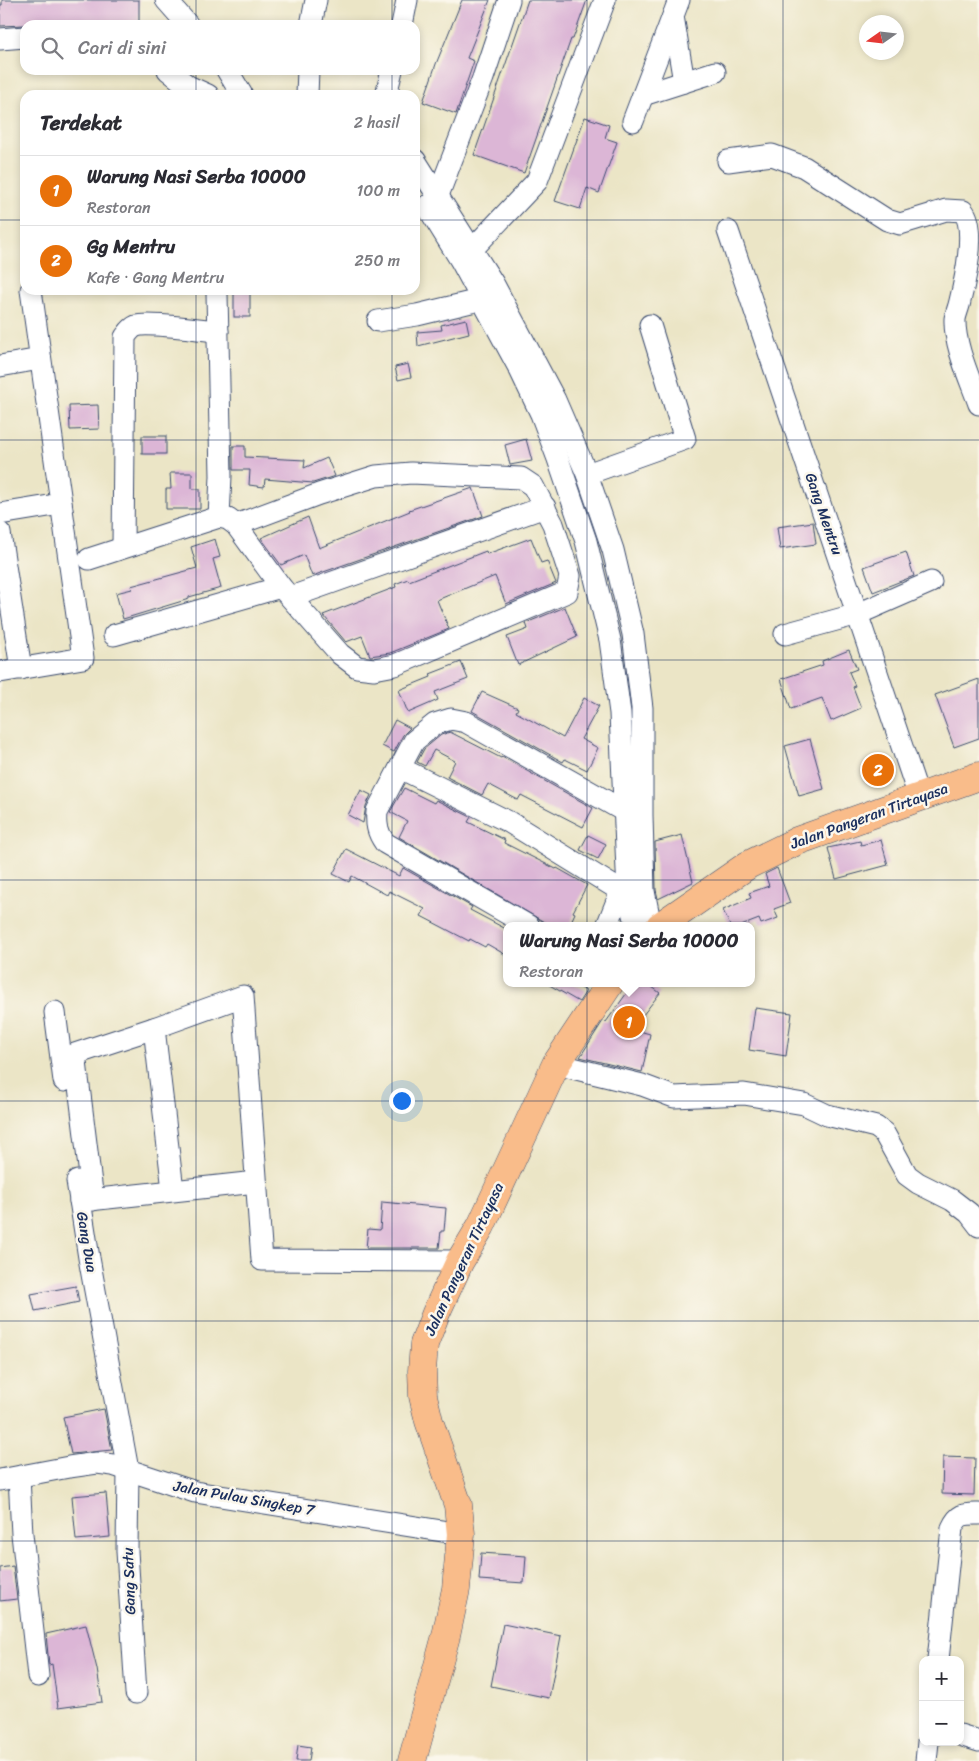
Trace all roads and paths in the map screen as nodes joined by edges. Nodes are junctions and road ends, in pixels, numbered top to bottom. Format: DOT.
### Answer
graph roads {
  1 [pos="166,0"];
  2 [pos="316,0"];
  3 [pos="407,0"];
  4 [pos="509,0"];
  5 [pos="605,0"];
  6 [pos="676,8"];
  7 [pos="184,20"];
  8 [pos="312,20"];
  9 [pos="403,20"];
  10 [pos="20,38"];
  11 [pos="0,39"];
  12 [pos="715,72"];
  13 [pos="174,75"];
  14 [pos="229,75"];
  15 [pos="308,75"];
  16 [pos="391,75"];
  17 [pos="684,82"];
  18 [pos="197,90"];
  19 [pos="239,90"];
  20 [pos="306,90"];
  21 [pos="387,90"];
  22 [pos="643,95"];
  23 [pos="633,121"];
  24 [pos="728,161"];
  25 [pos="420,172"];
  26 [pos="420,191"];
  27 [pos="434,204"];
  28 [pos="728,231"];
  29 [pos="467,255"];
  30 [pos="487,290"];
  31 [pos="32,295"];
  32 [pos="217,295"];
  33 [pos="378,321"];
  34 [pos="650,325"];
  35 [pos="218,331"];
  36 [pos="40,359"];
  37 [pos="0,366"];
  38 [pos="979,404"];
  39 [pos="586,474"];
  40 [pos="61,504"];
  41 [pos="598,506"];
  42 [pos="0,514"];
  43 [pos="577,515"];
  44 [pos="549,516"];
  45 [pos="228,521"];
  46 [pos="0,533"];
  47 [pos="123,547"];
  48 [pos="613,550"];
  49 [pos="590,557"];
  50 [pos="89,559"];
  51 [pos="931,582"];
  52 [pos="286,592"];
  53 [pos="858,614"];
  54 [pos="785,634"];
  55 [pos="114,635"];
  56 [pos="10,670"];
  57 [pos="640,696"];
  58 [pos="618,700"];
  59 [pos="400,768"];
  60 [pos="979,776"];
  61 [pos="919,797"];
  62 [pos="633,813"];
  63 [pos="631,892"];
  64 [pos="522,922"];
  65 [pos="611,922"];
  66 [pos="636,922"];
  67 [pos="649,922"];
  68 [pos="666,922"];
  69 [pos="607,987"];
  70 [pos="55,1012"];
  71 [pos="154,1028"];
  72 [pos="556,1064"];
  73 [pos="256,1182"];
  74 [pos="173,1190"];
  75 [pos="86,1201"];
  76 [pos="979,1226"];
  77 [pos="460,1261"];
  78 [pos="128,1470"];
  79 [pos="9,1478"];
  80 [pos="979,1514"];
  81 [pos="461,1534"];
  82 [pos="938,1656"];
  83 [pos="38,1676"];
  84 [pos="136,1693"];
  85 [pos="964,1736"];
  86 [pos="979,1741"];
  87 [pos="928,1746"];
  88 [pos="412,1761"];
  89 [pos="926,1761"];
  1 -- 7 [label="street"];
  2 -- 8 [label="street"];
  3 -- 9 [label="street"];
  4 -- 27 [label="street"];
  5 -- 29 [label="street"];
  6 -- 17 [label="street"];
  6 -- 22 [label="street"];
  10 -- 11 [label="street"];
  12 -- 17 [label="street"];
  13 -- 18 [label="street"];
  14 -- 19 [label="street"];
  15 -- 20 [label="street"];
  16 -- 21 [label="street"];
  17 -- 22 [label="street"];
  22 -- 23 [label="street"];
  24 -- 38 [label="street"];
  25 -- 27 [label="street"];
  26 -- 27 [label="street"];
  27 -- 29 [label="street"];
  28 -- 53 [label="street, Gang Mentru"];
  29 -- 30 [label="street"];
  30 -- 33 [label="street"];
  30 -- 39 [label="street"];
  30 -- 43 [label="street"];
  31 -- 36 [label="street"];
  32 -- 35 [label="street"];
  34 -- 39 [label="street"];
  35 -- 45 [label="street"];
  35 -- 47 [label="street"];
  36 -- 37 [label="street"];
  36 -- 40 [label="street"];
  39 -- 41 [label="street"];
  40 -- 42 [label="street"];
  40 -- 56 [label="street"];
  41 -- 43 [label="street"];
  41 -- 48 [label="street"];
  43 -- 44 [label="street"];
  43 -- 49 [label="street"];
  44 -- 45 [label="street"];
  44 -- 52 [label="street"];
  44 -- 52 [label="street"];
  45 -- 47 [label="street"];
  45 -- 52 [label="street"];
  46 -- 56 [label="street"];
  47 -- 50 [label="street"];
  48 -- 49 [label="street"];
  48 -- 57 [label="street"];
  49 -- 58 [label="street"];
  51 -- 53 [label="street"];
  52 -- 55 [label="street"];
  53 -- 54 [label="street"];
  53 -- 61 [label="street, Gang Mentru"];
  57 -- 58 [label="street"];
  57 -- 62 [label="street"];
  58 -- 62 [label="street"];
  59 -- 62 [label="street"];
  59 -- 63 [label="street"];
  59 -- 64 [label="street"];
  60 -- 61 [label="main road, Jalan Pangeran Tirtayasa"];
  61 -- 68 [label="main road, Jalan Pangeran Tirtayasa"];
  62 -- 63 [label="street"];
  63 -- 65 [label="street"];
  63 -- 66 [label="street"];
  63 -- 67 [label="street"];
  69 -- 72 [label="main road, Jalan Pangeran Tirtayasa"];
  70 -- 75 [label="street, Gang Dua"];
  71 -- 73 [label="street"];
  71 -- 74 [label="street"];
  71 -- 75 [label="street"];
  72 -- 76 [label="street"];
  72 -- 77 [label="main road, Jalan Pangeran Tirtayasa"];
  73 -- 74 [label="street"];
  73 -- 77 [label="street"];
  74 -- 75 [label="street"];
  75 -- 78 [label="street, Gang Dua"];
  77 -- 81 [label="main road, Jalan Pangeran Tirtayasa"];
  78 -- 79 [label="street, Jalan Pulau Singkep 7"];
  78 -- 81 [label="street, Jalan Pulau Singkep 7"];
  78 -- 84 [label="street, Gang Satu"];
  79 -- 83 [label="street"];
  80 -- 82 [label="street"];
  81 -- 88 [label="main road, Jalan Pangeran Tirtayasa"];
  85 -- 86 [label="street"];
  87 -- 89 [label="street"];
}
